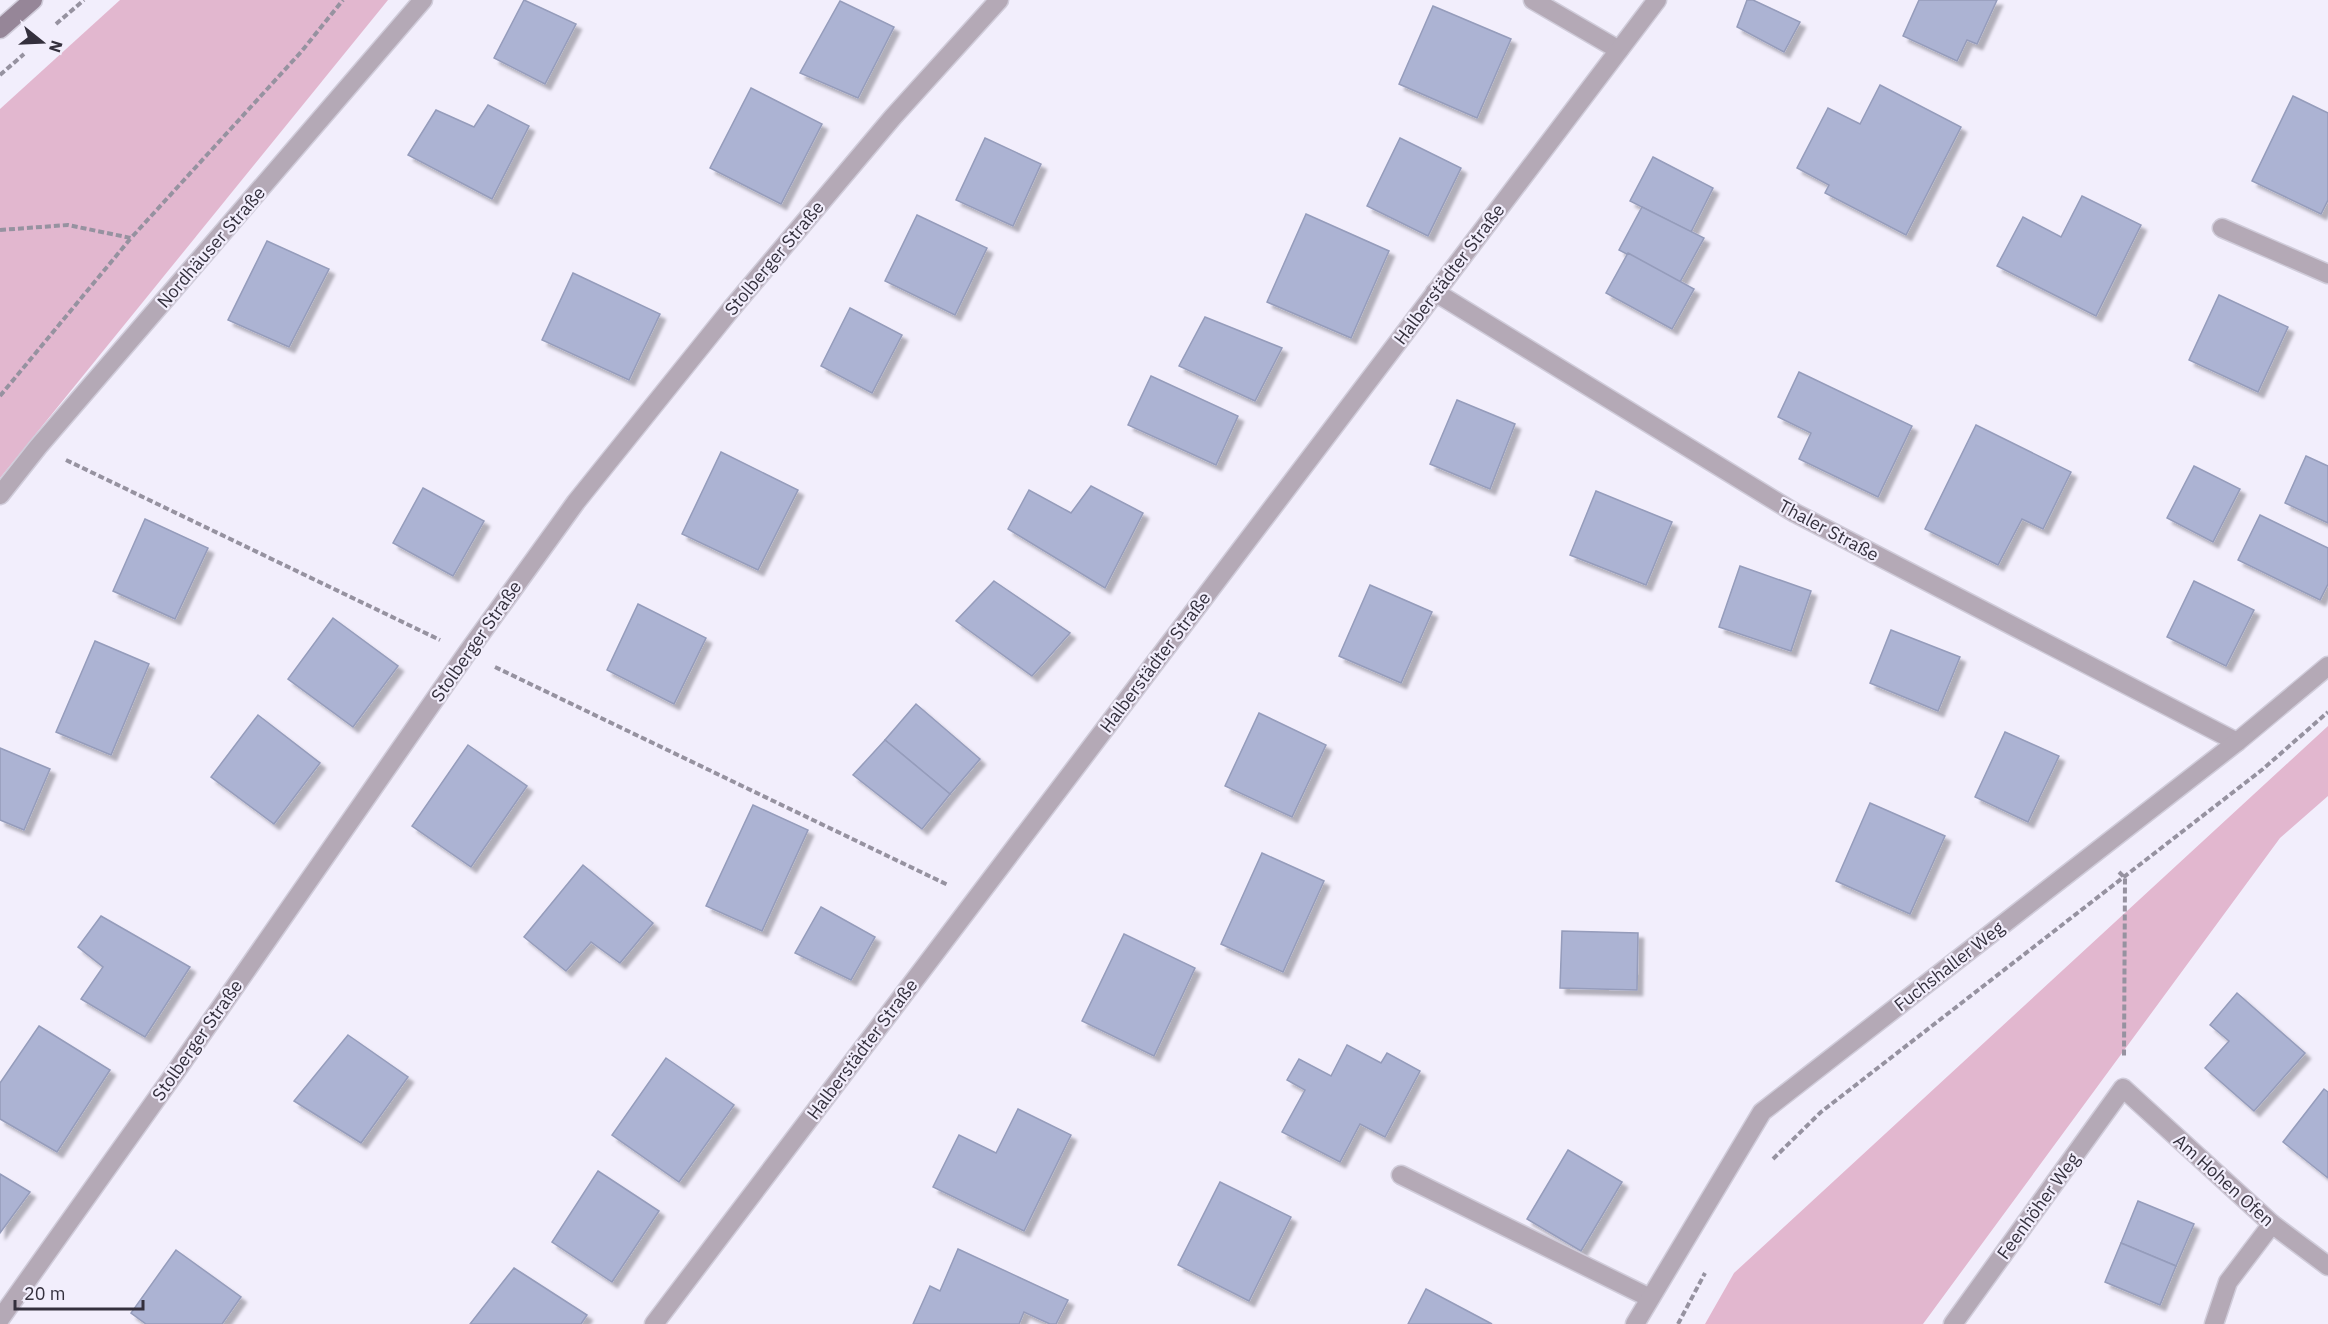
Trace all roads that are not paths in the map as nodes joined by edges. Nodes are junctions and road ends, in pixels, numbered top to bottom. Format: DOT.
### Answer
graph roads {
  1 [pos="33,0"];
  2 [pos="423,0"];
  3 [pos="999,0"];
  4 [pos="1533,0"];
  5 [pos="1657,0"];
  6 [pos="0,29"];
  7 [pos="1619,50"];
  8 [pos="2222,228"];
  9 [pos="2328,274"];
  10 [pos="1435,292"];
  11 [pos="0,495"];
  12 [pos="2328,666"];
  13 [pos="2237,742"];
  14 [pos="2123,1088"];
  15 [pos="1401,1175"];
  16 [pos="2272,1224"];
  17 [pos="2328,1266"];
  18 [pos="1650,1298"];
  19 [pos="0,1319"];
  20 [pos="654,1324"];
  21 [pos="1635,1324"];
  22 [pos="1953,1324"];
  23 [pos="2214,1324"];
  1 -- 6 [label="street"];
  2 -- 11 [label="street, Nordhäuser Straße"];
  3 -- 19 [label="street, Stolberger Straße"];
  4 -- 7 [label="street"];
  5 -- 7 [label="street, Halberstädter Straße"];
  7 -- 10 [label="street, Halberstädter Straße"];
  8 -- 9 [label="street"];
  10 -- 13 [label="street, Thaler Straße"];
  10 -- 20 [label="street, Halberstädter Straße"];
  12 -- 13 [label="street, Fuchshaller Weg"];
  13 -- 18 [label="street, Fuchshaller Weg"];
  14 -- 16 [label="street, Am Hohen Ofen"];
  14 -- 22 [label="street, Feenhöher Weg"];
  15 -- 18 [label="street"];
  16 -- 17 [label="street, Am Hohen Ofen"];
  16 -- 23 [label="street"];
  18 -- 21 [label="street, Fuchshaller Weg"];
}
